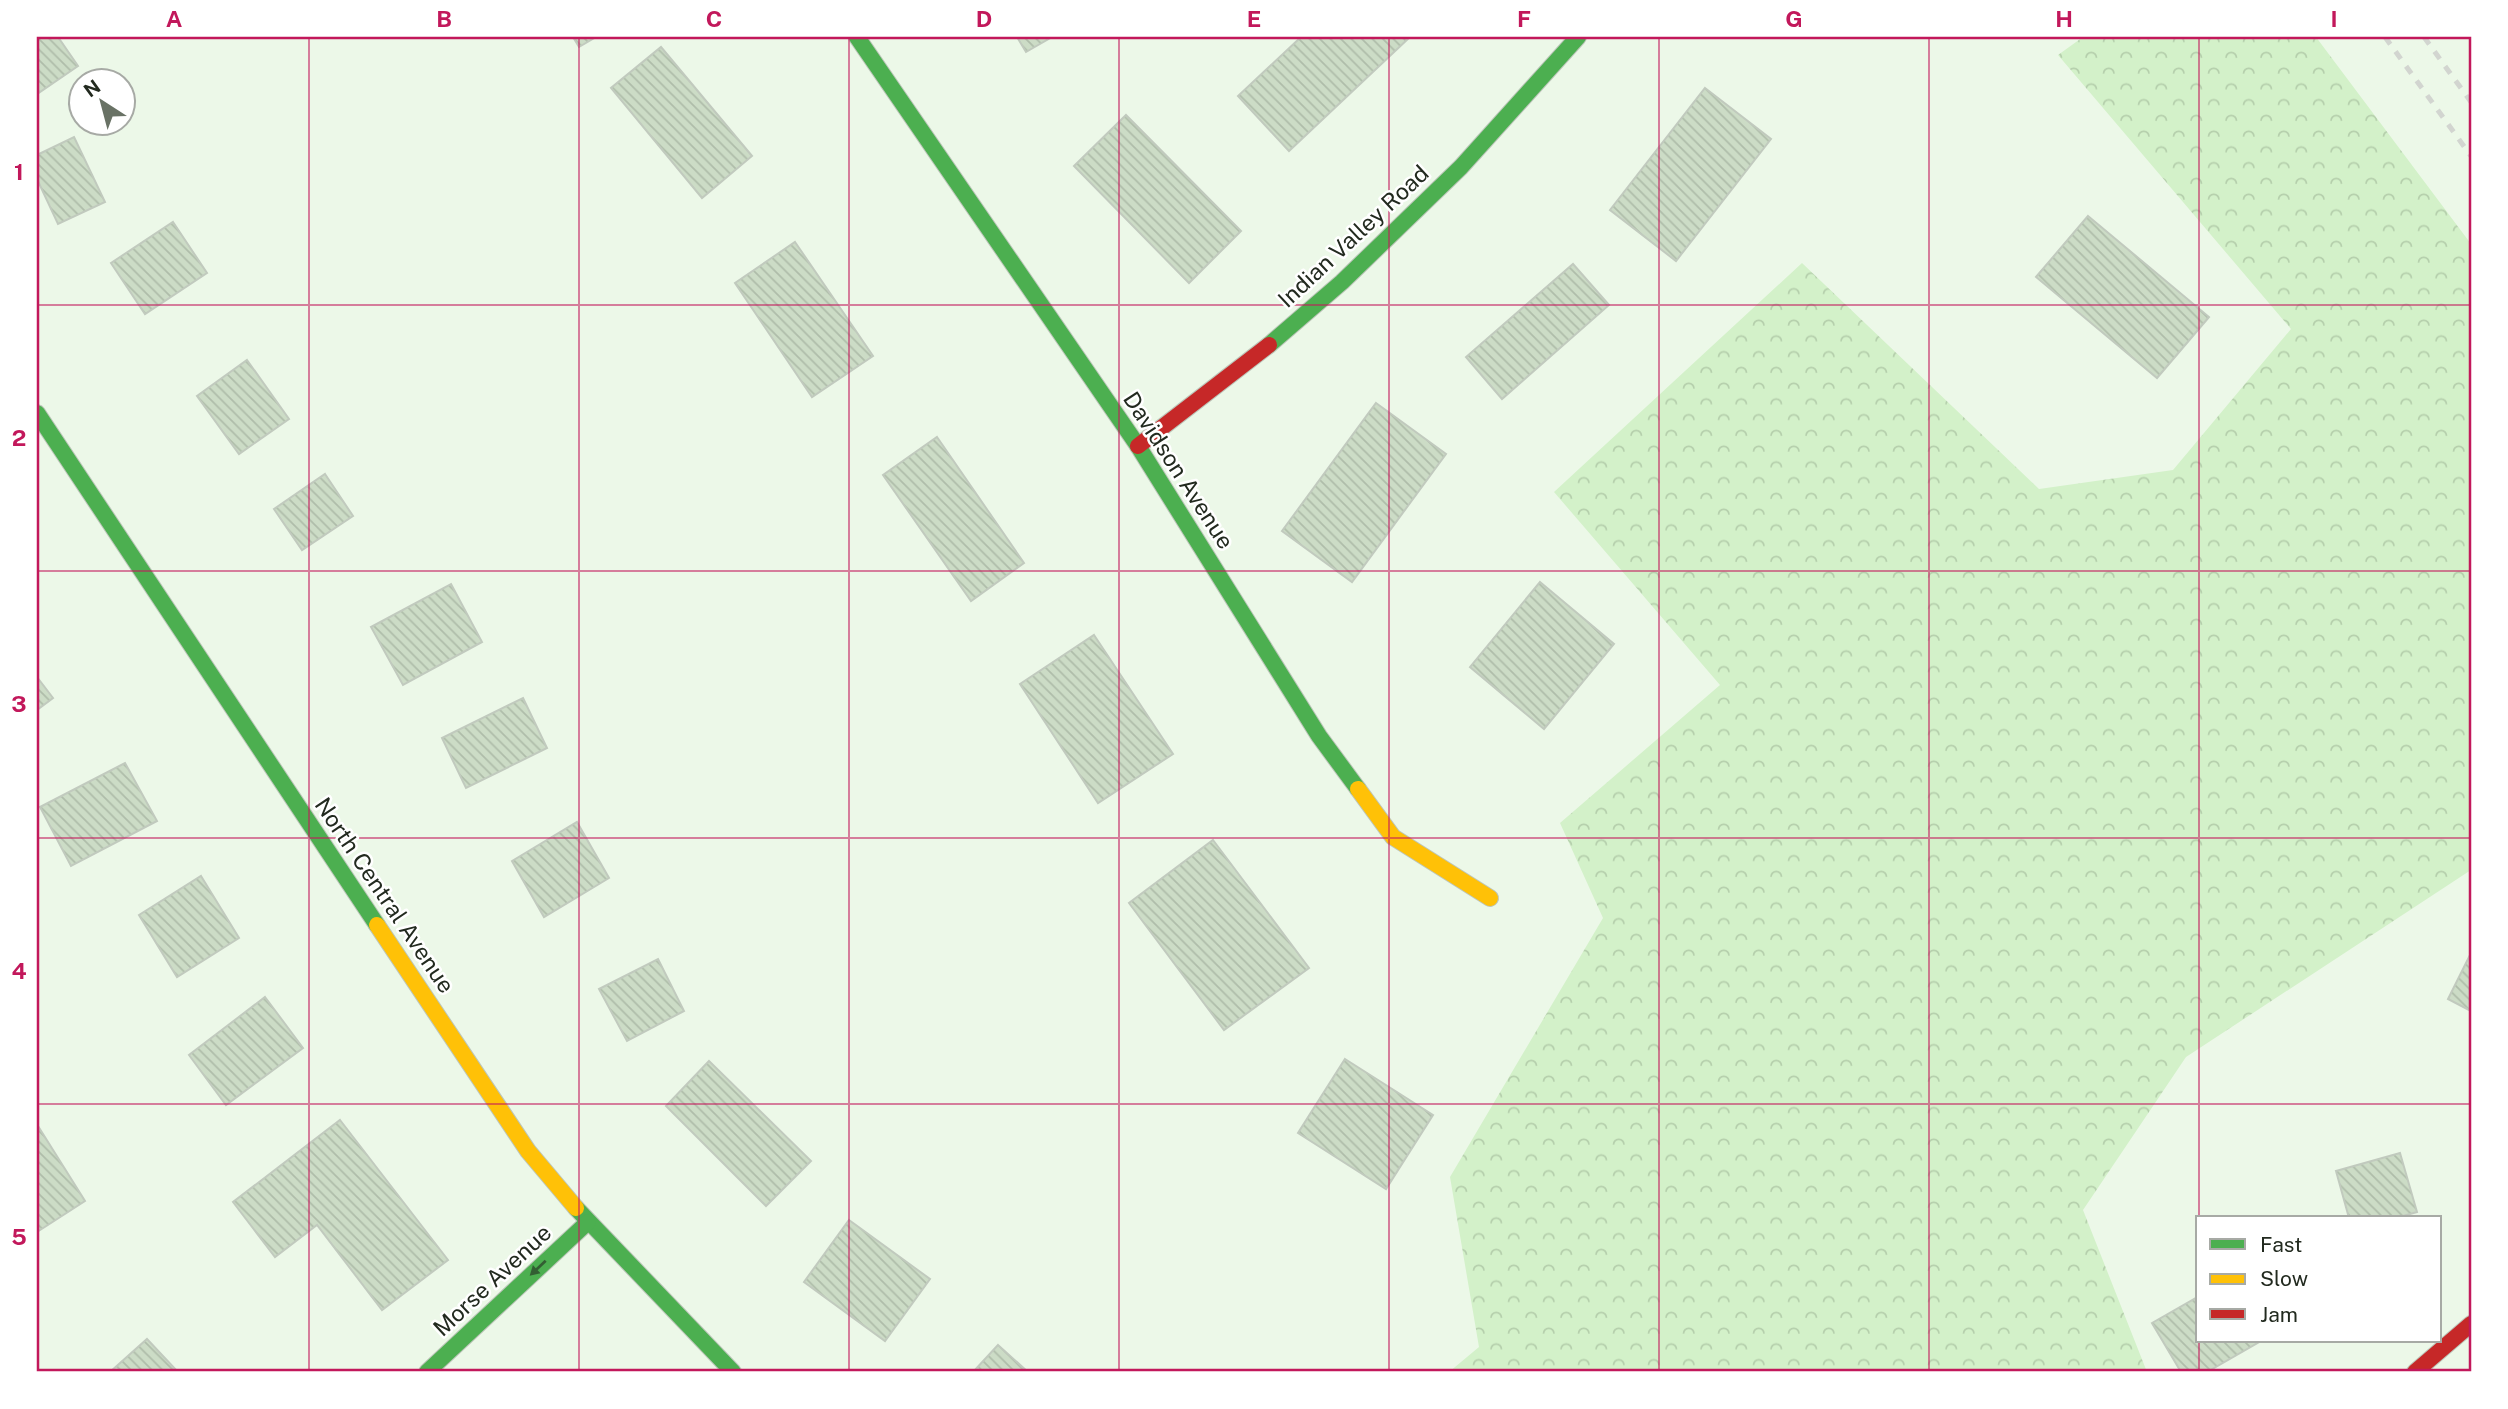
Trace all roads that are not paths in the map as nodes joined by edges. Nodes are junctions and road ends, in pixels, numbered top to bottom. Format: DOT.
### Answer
graph roads {
  1 [pos="857,37"];
  2 [pos="1577,37"];
  3 [pos="37,413"];
  4 [pos="1138,446"];
  5 [pos="1490,898"];
  6 [pos="588,1222"];
  7 [pos="2471,1324"];
  8 [pos="427,1372"];
  9 [pos="733,1372"];
  10 [pos="2415,1372"];
  1 -- 4 [label="street, Davidson Avenue"];
  2 -- 4 [label="street, Indian Valley Road"];
  3 -- 6 [label="street, North Central Avenue"];
  4 -- 5 [label="street, Davidson Avenue"];
  6 -- 8 [label="street, Morse Avenue, one-way"];
  6 -- 9 [label="street, North Central Avenue"];
  7 -- 10 [label="street"];
}
